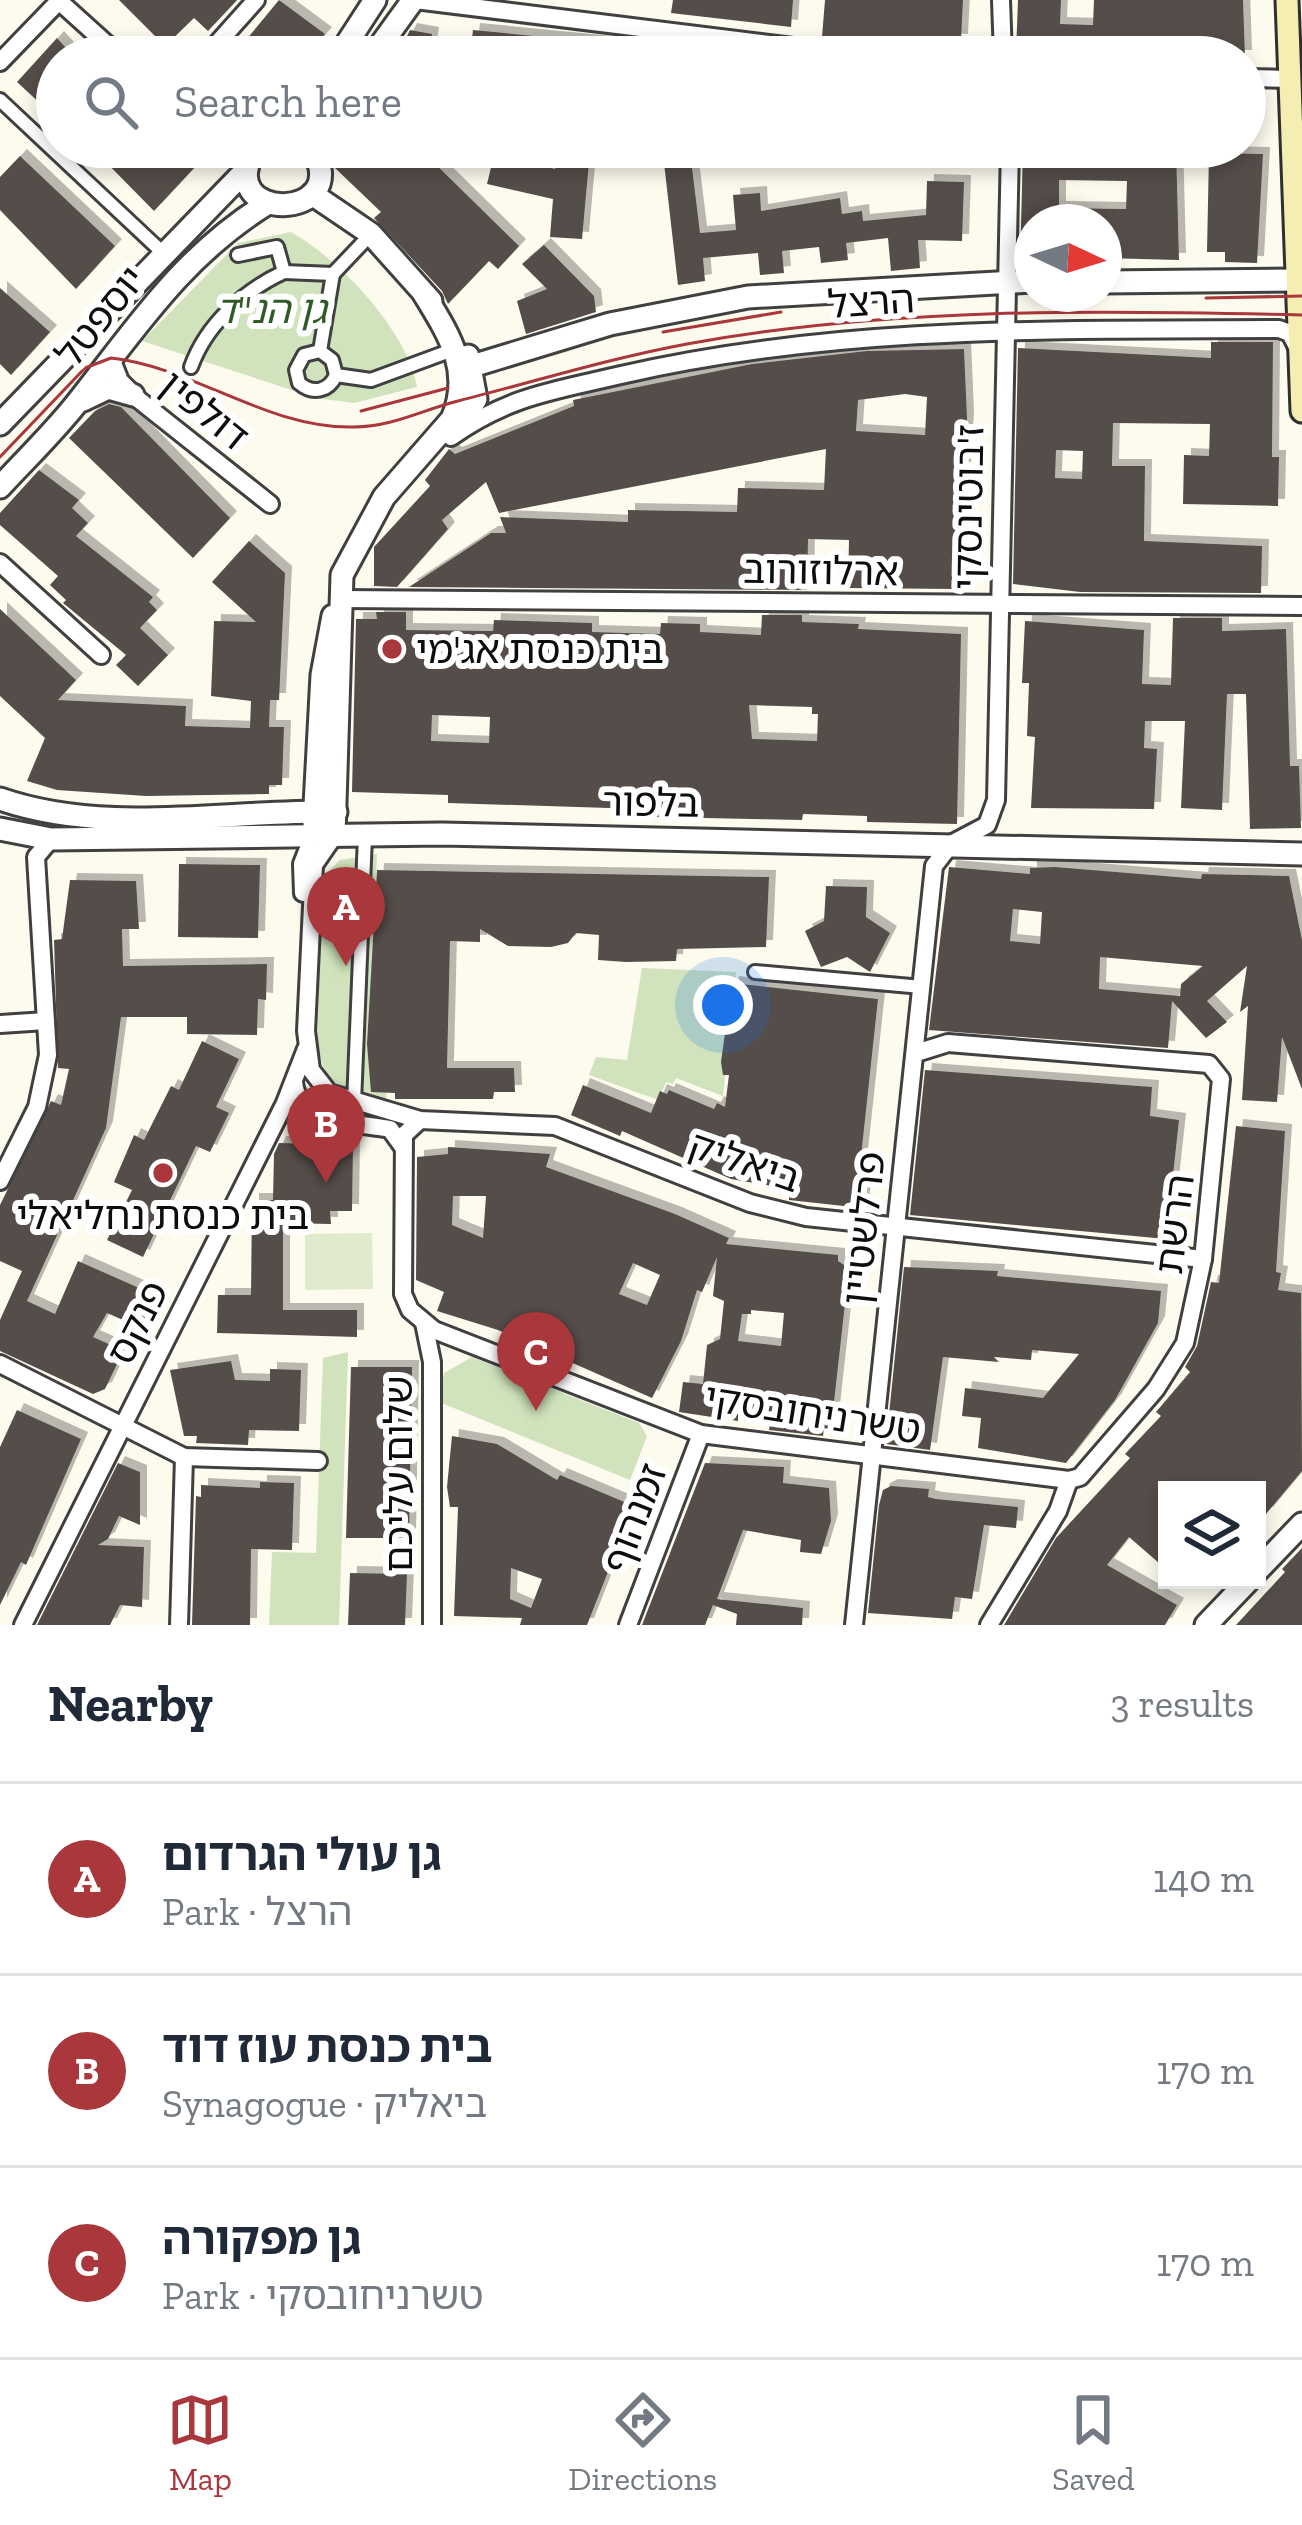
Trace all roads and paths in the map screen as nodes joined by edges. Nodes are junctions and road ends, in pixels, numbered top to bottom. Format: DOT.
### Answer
graph roads {
  1 [pos="60,0"];
  2 [pos="256,0"];
  3 [pos="375,0"];
  4 [pos="414,0"];
  5 [pos="603,0"];
  6 [pos="1001,0"];
  7 [pos="1287,0"];
  8 [pos="592,22"];
  9 [pos="99,36"];
  10 [pos="224,36"];
  11 [pos="352,36"];
  12 [pos="387,36"];
  13 [pos="705,36"];
  14 [pos="1003,36"];
  15 [pos="0,62"];
  16 [pos="1266,78"];
  17 [pos="1289,79"];
  18 [pos="0,100"];
  19 [pos="36,134"];
  20 [pos="72,168"];
  21 [pos="242,168"];
  22 [pos="253,168"];
  23 [pos="319,168"];
  24 [pos="1010,168"];
  25 [pos="312,194"];
  26 [pos="268,203"];
  27 [pos="371,234"];
  28 [pos="162,252"];
  29 [pos="238,255"];
  30 [pos="284,272"];
  31 [pos="334,274"];
  32 [pos="1007,280"];
  33 [pos="1014,280"];
  34 [pos="1299,280"];
  35 [pos="1122,282"];
  36 [pos="424,294"];
  37 [pos="447,317"];
  38 [pos="1004,330"];
  39 [pos="456,349"];
  40 [pos="320,351"];
  41 [pos="1299,352"];
  42 [pos="111,358"];
  43 [pos="511,358"];
  44 [pos="191,367"];
  45 [pos="466,372"];
  46 [pos="336,375"];
  47 [pos="134,394"];
  48 [pos="73,408"];
  49 [pos="1302,411"];
  50 [pos="0,424"];
  51 [pos="451,437"];
  52 [pos="0,487"];
  53 [pos="384,497"];
  54 [pos="270,504"];
  55 [pos="0,563"];
  56 [pos="340,598"];
  57 [pos="999,605"];
  58 [pos="1302,606"];
  59 [pos="101,655"];
  60 [pos="317,774"];
  61 [pos="0,799"];
  62 [pos="326,812"];
  63 [pos="282,815"];
  64 [pos="0,829"];
  65 [pos="324,836"];
  66 [pos="365,836"];
  67 [pos="51,839"];
  68 [pos="951,844"];
  69 [pos="1302,854"];
  70 [pos="755,972"];
  71 [pos="922,987"];
  72 [pos="46,1021"];
  73 [pos="0,1024"];
  74 [pos="306,1048"];
  75 [pos="916,1053"];
  76 [pos="294,1081"];
  77 [pos="354,1103"];
  78 [pos="420,1120"];
  79 [pos="404,1150"];
  80 [pos="0,1180"];
  81 [pos="897,1227"];
  82 [pos="1203,1258"];
  83 [pos="424,1323"];
  84 [pos="0,1364"];
  85 [pos="124,1423"];
  86 [pos="701,1434"];
  87 [pos="184,1457"];
  88 [pos="872,1457"];
  89 [pos="318,1461"];
  90 [pos="1069,1480"];
  91 [pos="1302,1524"];
  92 [pos="1266,1562"];
  93 [pos="1240,1589"];
  94 [pos="23,1625"];
  95 [pos="179,1625"];
  96 [pos="432,1625"];
  97 [pos="628,1625"];
  98 [pos="854,1625"];
  99 [pos="989,1625"];
  100 [pos="1206,1625"];
  1 -- 9 [label="street"];
  1 -- 15 [label="street"];
  2 -- 10 [label="street"];
  3 -- 11 [label="street"];
  4 -- 8 [label="street"];
  4 -- 12 [label="street"];
  5 -- 8 [label="street"];
  6 -- 14 [label="street"];
  7 -- 17 [label="main road"];
  8 -- 13 [label="street"];
  16 -- 17 [label="street"];
  17 -- 34 [label="main road"];
  18 -- 19 [label="street"];
  20 -- 28 [label="street"];
  21 -- 28 [label="street, יוספטל"];
  22 -- 26 [label="street"];
  23 -- 25 [label="street"];
  24 -- 32 [label="street, ז'בוטינסקי"];
  25 -- 26 [label="street"];
  25 -- 27 [label="street"];
  26 -- 42 [label="street, יוספטל"];
  27 -- 31 [label="street"];
  27 -- 36 [label="street"];
  28 -- 50 [label="street, יוספטל"];
  29 -- 30 [label="street"];
  30 -- 31 [label="street"];
  30 -- 44 [label="street"];
  31 -- 40 [label="street"];
  32 -- 33 [label="street, הרצל"];
  32 -- 38 [label="street, ז'בוטינסקי"];
  32 -- 43 [label="street, הרצל"];
  34 -- 35 [label="street"];
  34 -- 41 [label="main road"];
  36 -- 37 [label="street"];
  36 -- 39 [label="street"];
  37 -- 43 [label="street"];
  37 -- 45 [label="street"];
  38 -- 41 [label="street, הרצל"];
  38 -- 51 [label="street, הרצל"];
  38 -- 57 [label="street, ז'בוטינסקי"];
  39 -- 45 [label="street"];
  39 -- 46 [label="street"];
  40 -- 46 [label="street"];
  40 -- 46 [label="street"];
  41 -- 49 [label="main road"];
  42 -- 47 [label="street, דולפין"];
  42 -- 48 [label="street, יוספטל"];
  43 -- 45 [label="street, הרצל"];
  45 -- 51 [label="street, הרצל"];
  45 -- 53 [label="street, הרצל"];
  47 -- 48 [label="street"];
  47 -- 54 [label="street, דולפין"];
  48 -- 52 [label="street, יוספטל"];
  51 -- 53 [label="street, הרצל"];
  53 -- 56 [label="street, הרצל"];
  55 -- 59 [label="street"];
  56 -- 57 [label="street, ארלוזורוב"];
  56 -- 60 [label="street, הרצל"];
  56 -- 62 [label="street, הרצל"];
  57 -- 58 [label="street, ארלוזורוב"];
  57 -- 68 [label="street, ז'בוטינסקי"];
  60 -- 62 [label="street, הרצל"];
  60 -- 63 [label="street"];
  61 -- 63 [label="street"];
  62 -- 63 [label="street"];
  62 -- 65 [label="street, הרצל"];
  64 -- 67 [label="street, בלפור"];
  65 -- 66 [label="street, בלפור"];
  65 -- 67 [label="street, בלפור"];
  65 -- 74 [label="street, הרצל"];
  66 -- 68 [label="street, בלפור"];
  66 -- 77 [label="street"];
  67 -- 72 [label="street"];
  68 -- 69 [label="street, בלפור"];
  68 -- 71 [label="street, פרלשטיין"];
  70 -- 71 [label="street"];
  71 -- 75 [label="street, פרלשטיין"];
  72 -- 73 [label="street"];
  72 -- 80 [label="street"];
  74 -- 76 [label="street, פנקס"];
  74 -- 77 [label="street, ביאליק"];
  75 -- 81 [label="street, פרלשטיין"];
  75 -- 82 [label="street, הרשת"];
  76 -- 79 [label="street"];
  76 -- 85 [label="street, פנקס"];
  77 -- 78 [label="street, ביאליק"];
  78 -- 79 [label="street"];
  78 -- 81 [label="street, ביאליק"];
  79 -- 83 [label="street"];
  81 -- 82 [label="street, ביאליק"];
  81 -- 88 [label="street, פרלשטיין"];
  82 -- 90 [label="street, הרשת"];
  83 -- 86 [label="street, טשרניחובסקי"];
  83 -- 96 [label="street, שלום עליכם"];
  84 -- 85 [label="street"];
  85 -- 87 [label="street"];
  85 -- 94 [label="street, פנקס"];
  86 -- 88 [label="street, טשרניחובסקי"];
  86 -- 97 [label="street, זמנהוף"];
  87 -- 89 [label="street"];
  87 -- 95 [label="street"];
  88 -- 90 [label="street, טשרניחובסקי"];
  88 -- 98 [label="street, פרלשטיין"];
  90 -- 99 [label="street, הרשת"];
  91 -- 92 [label="street"];
  93 -- 100 [label="street"];
}
